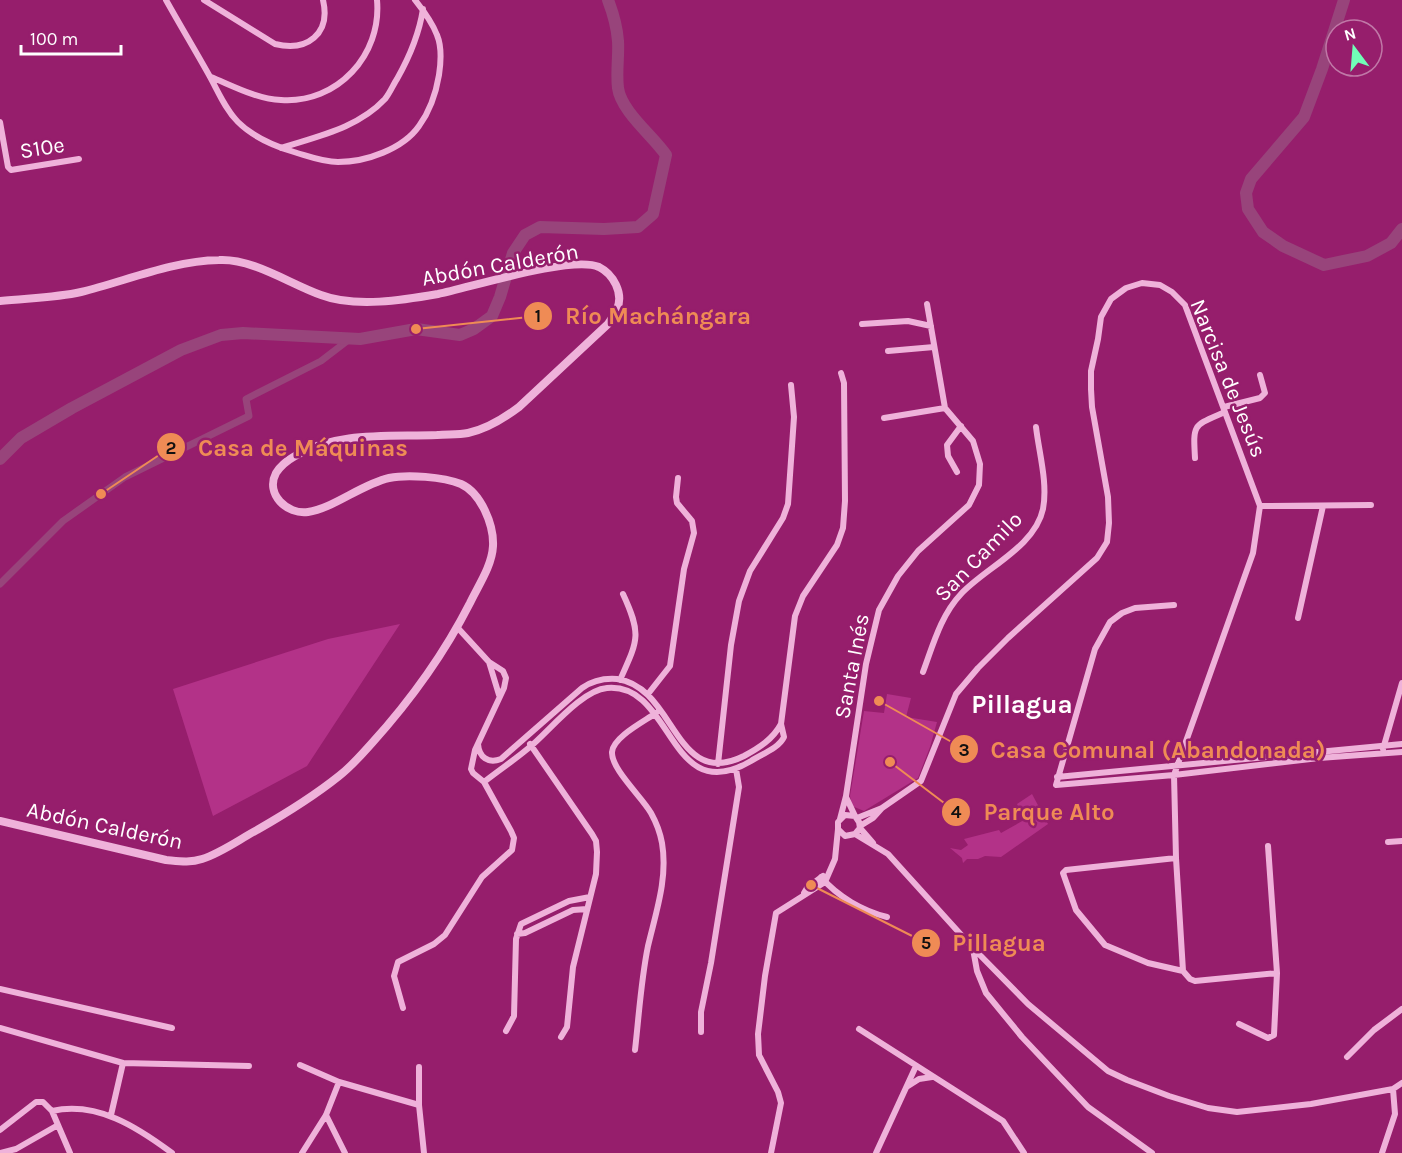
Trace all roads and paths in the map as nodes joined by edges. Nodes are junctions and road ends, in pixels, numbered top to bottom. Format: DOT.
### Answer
graph roads {
  1 [pos="166,0"];
  2 [pos="204,0"];
  3 [pos="323,0"];
  4 [pos="377,0"];
  5 [pos="415,0"];
  6 [pos="423,9"];
  7 [pos="210,77"];
  8 [pos="0,122"];
  9 [pos="281,148"];
  10 [pos="79,159"];
  11 [pos="0,300"];
  12 [pos="927,304"];
  13 [pos="862,324"];
  14 [pos="931,326"];
  15 [pos="934,347"];
  16 [pos="888,351"];
  17 [pos="841,373"];
  18 [pos="1260,375"];
  19 [pos="791,385"];
  20 [pos="945,408"];
  21 [pos="1225,410"];
  22 [pos="884,418"];
  23 [pos="961,426"];
  24 [pos="1036,427"];
  25 [pos="1195,458"];
  26 [pos="957,471"];
  27 [pos="678,478"];
  28 [pos="1371,505"];
  29 [pos="1260,506"];
  30 [pos="1323,506"];
  31 [pos="623,594"];
  32 [pos="1174,605"];
  33 [pos="1298,618"];
  34 [pos="457,627"];
  35 [pos="489,662"];
  36 [pos="923,672"];
  37 [pos="620,680"];
  38 [pos="1402,683"];
  39 [pos="648,693"];
  40 [pos="500,695"];
  41 [pos="657,713"];
  42 [pos="781,724"];
  43 [pos="526,738"];
  44 [pos="478,744"];
  45 [pos="1402,744"];
  46 [pos="1384,745"];
  47 [pos="531,746"];
  48 [pos="1402,752"];
  49 [pos="1382,753"];
  50 [pos="1319,755"];
  51 [pos="718,764"];
  52 [pos="1177,767"];
  53 [pos="736,769"];
  54 [pos="1174,775"];
  55 [pos="1056,781"];
  56 [pos="484,782"];
  57 [pos="846,796"];
  58 [pos="882,808"];
  59 [pos="856,817"];
  60 [pos="840,819"];
  61 [pos="0,821"];
  62 [pos="860,827"];
  63 [pos="838,829"];
  64 [pos="852,835"];
  65 [pos="1402,841"];
  66 [pos="1388,842"];
  67 [pos="876,846"];
  68 [pos="1268,846"];
  69 [pos="836,850"];
  70 [pos="1176,858"];
  71 [pos="823,880"];
  72 [pos="590,897"];
  73 [pos="587,909"];
  74 [pos="887,917"];
  75 [pos="517,934"];
  76 [pos="973,948"];
  77 [pos="1183,971"];
  78 [pos="1277,973"];
  79 [pos="0,989"];
  80 [pos="403,1008"];
  81 [pos="1402,1009"];
  82 [pos="1239,1024"];
  83 [pos="0,1028"];
  84 [pos="172,1028"];
  85 [pos="859,1029"];
  86 [pos="506,1031"];
  87 [pos="701,1032"];
  88 [pos="561,1037"];
  89 [pos="635,1050"];
  90 [pos="1347,1057"];
  91 [pos="123,1063"];
  92 [pos="300,1065"];
  93 [pos="249,1066"];
  94 [pos="419,1066"];
  95 [pos="916,1066"];
  96 [pos="932,1077"];
  97 [pos="339,1082"];
  98 [pos="1402,1083"];
  99 [pos="906,1088"];
  100 [pos="1393,1089"];
  101 [pos="419,1105"];
  102 [pos="52,1111"];
  103 [pos="111,1115"];
  104 [pos="326,1115"];
  105 [pos="58,1125"];
  106 [pos="0,1130"];
  107 [pos="0,1144"];
  108 [pos="3,1152"];
  109 [pos="70,1153"];
  110 [pos="172,1153"];
  111 [pos="302,1153"];
  112 [pos="345,1153"];
  113 [pos="424,1153"];
  114 [pos="771,1153"];
  115 [pos="876,1153"];
  116 [pos="1024,1153"];
  117 [pos="1152,1153"];
  118 [pos="1385,1153"];
  1 -- 7 [label="street"];
  2 -- 3 [label="street"];
  4 -- 7 [label="street"];
  5 -- 6 [label="street"];
  6 -- 9 [label="street"];
  6 -- 9 [label="street"];
  7 -- 9 [label="street"];
  8 -- 10 [label="street, S10e"];
  11 -- 34 [label="street, Abdón Calderón"];
  12 -- 14 [label="street"];
  13 -- 14 [label="street"];
  14 -- 15 [label="street"];
  15 -- 16 [label="street"];
  15 -- 20 [label="street"];
  17 -- 42 [label="street"];
  18 -- 21 [label="street"];
  19 -- 51 [label="street"];
  20 -- 22 [label="street"];
  20 -- 23 [label="street, Santa Inés"];
  21 -- 25 [label="street"];
  21 -- 29 [label="street, Narcisa de Jesús"];
  21 -- 58 [label="street, Narcisa de Jesús"];
  23 -- 26 [label="street"];
  23 -- 57 [label="street, Santa Inés"];
  24 -- 36 [label="street, San Camilo"];
  27 -- 39 [label="street"];
  28 -- 30 [label="street"];
  29 -- 30 [label="street"];
  29 -- 52 [label="street"];
  30 -- 33 [label="street"];
  31 -- 37 [label="street"];
  32 -- 55 [label="street"];
  34 -- 35 [label="street"];
  34 -- 61 [label="street, Abdón Calderón"];
  35 -- 40 [label="street"];
  35 -- 40 [label="street"];
  37 -- 39 [label="street"];
  37 -- 43 [label="street"];
  38 -- 46 [label="street"];
  39 -- 41 [label="street"];
  40 -- 44 [label="street"];
  41 -- 47 [label="street"];
  41 -- 51 [label="street"];
  41 -- 53 [label="street"];
  41 -- 89 [label="street"];
  42 -- 51 [label="street"];
  42 -- 53 [label="street"];
  43 -- 44 [label="street"];
  43 -- 47 [label="street"];
  44 -- 56 [label="street"];
  45 -- 46 [label="street"];
  46 -- 49 [label="street"];
  46 -- 50 [label="street"];
  47 -- 56 [label="street"];
  47 -- 72 [label="street"];
  48 -- 49 [label="street"];
  49 -- 50 [label="street"];
  50 -- 52 [label="street"];
  50 -- 54 [label="street"];
  52 -- 54 [label="street"];
  52 -- 55 [label="street"];
  53 -- 87 [label="street"];
  54 -- 55 [label="street"];
  54 -- 70 [label="street"];
  56 -- 80 [label="street"];
  57 -- 59 [label="street"];
  57 -- 60 [label="street, Santa Inés"];
  58 -- 59 [label="street, Narcisa de Jesús"];
  58 -- 62 [label="street"];
  59 -- 60 [label="street"];
  59 -- 62 [label="street"];
  60 -- 63 [label="street"];
  62 -- 64 [label="street"];
  62 -- 67 [label="street"];
  63 -- 64 [label="street"];
  63 -- 69 [label="street"];
  64 -- 67 [label="street"];
  64 -- 69 [label="street"];
  65 -- 66 [label="street"];
  67 -- 76 [label="street"];
  68 -- 78 [label="street"];
  69 -- 71 [label="street"];
  70 -- 77 [label="street"];
  70 -- 77 [label="street"];
  71 -- 74 [label="street"];
  71 -- 114 [label="street"];
  72 -- 73 [label="street"];
  72 -- 75 [label="street"];
  73 -- 75 [label="street"];
  73 -- 88 [label="street"];
  75 -- 86 [label="street"];
  76 -- 100 [label="street"];
  76 -- 117 [label="street"];
  77 -- 78 [label="street"];
  78 -- 82 [label="street"];
  79 -- 84 [label="street"];
  81 -- 90 [label="street"];
  83 -- 91 [label="street"];
  85 -- 95 [label="street"];
  91 -- 93 [label="street"];
  91 -- 103 [label="street"];
  92 -- 97 [label="street"];
  94 -- 101 [label="street"];
  95 -- 96 [label="street"];
  95 -- 99 [label="street"];
  96 -- 99 [label="street"];
  96 -- 116 [label="street"];
  97 -- 101 [label="street"];
  97 -- 104 [label="street"];
  98 -- 100 [label="street"];
  99 -- 115 [label="street"];
  100 -- 118 [label="street"];
  101 -- 113 [label="street"];
  102 -- 103 [label="street"];
  102 -- 105 [label="street"];
  102 -- 106 [label="street"];
  103 -- 110 [label="street"];
  104 -- 111 [label="street"];
  104 -- 112 [label="street"];
  105 -- 108 [label="street"];
  105 -- 109 [label="street"];
  107 -- 108 [label="street"];
}
